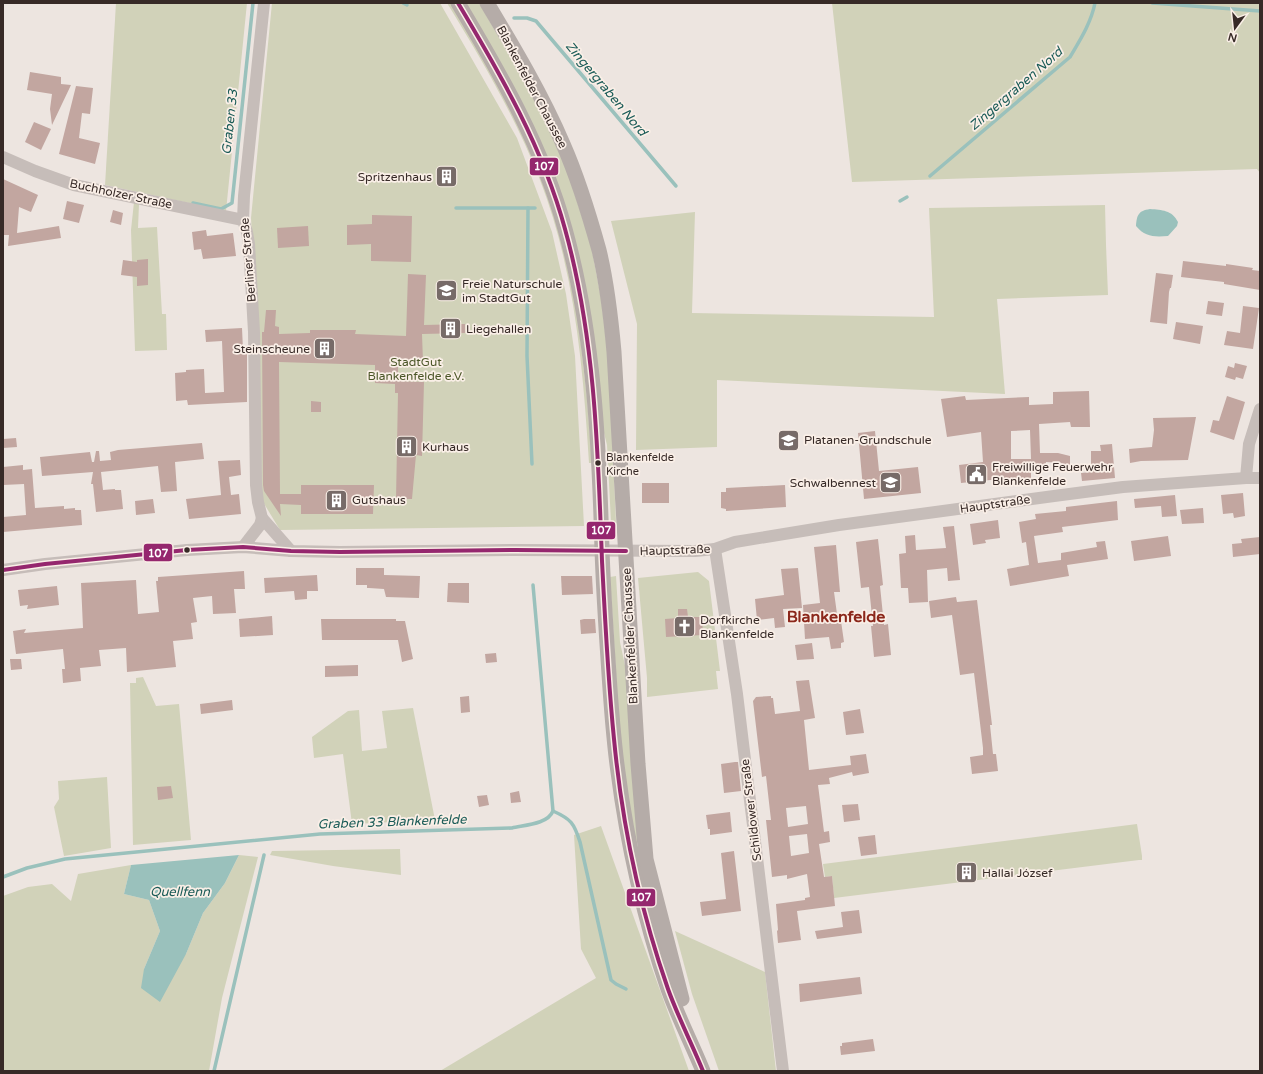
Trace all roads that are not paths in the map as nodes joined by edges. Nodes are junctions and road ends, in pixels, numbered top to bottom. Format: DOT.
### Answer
graph roads {
  1 [pos="264,3"];
  2 [pos="458,3"];
  3 [pos="487,3"];
  4 [pos="3,157"];
  5 [pos="243,220"];
  6 [pos="1260,409"];
  7 [pos="1246,478"];
  8 [pos="1260,478"];
  9 [pos="262,518"];
  10 [pos="242,547"];
  11 [pos="715,549"];
  12 [pos="291,551"];
  13 [pos="626,551"];
  14 [pos="602,552"];
  15 [pos="3,570"];
  16 [pos="704,1071"];
  17 [pos="783,1071"];
  1 -- 5 [label="street, Berliner Straße"];
  2 -- 14 [label="main road, Blankenfelder Chaussee"];
  3 -- 13 [label="main road, Blankenfelder Chaussee"];
  4 -- 5 [label="street, Buchholzer Straße"];
  5 -- 9 [label="street, Berliner Straße"];
  6 -- 7 [label="street"];
  7 -- 8 [label="street, Hauptstraße"];
  7 -- 11 [label="street, Hauptstraße"];
  9 -- 10 [label="street"];
  9 -- 12 [label="street, Berliner Straße"];
  10 -- 12 [label="street, Hauptstraße"];
  10 -- 15 [label="street, Hauptstraße"];
  11 -- 13 [label="street, Hauptstraße"];
  11 -- 17 [label="street, Schildower Straße"];
  12 -- 14 [label="street, Hauptstraße"];
  13 -- 14 [label="street, Hauptstraße"];
  13 -- 16 [label="main road, Blankenfelder Chaussee"];
  14 -- 16 [label="main road, Blankenfelder Chaussee"];
}
